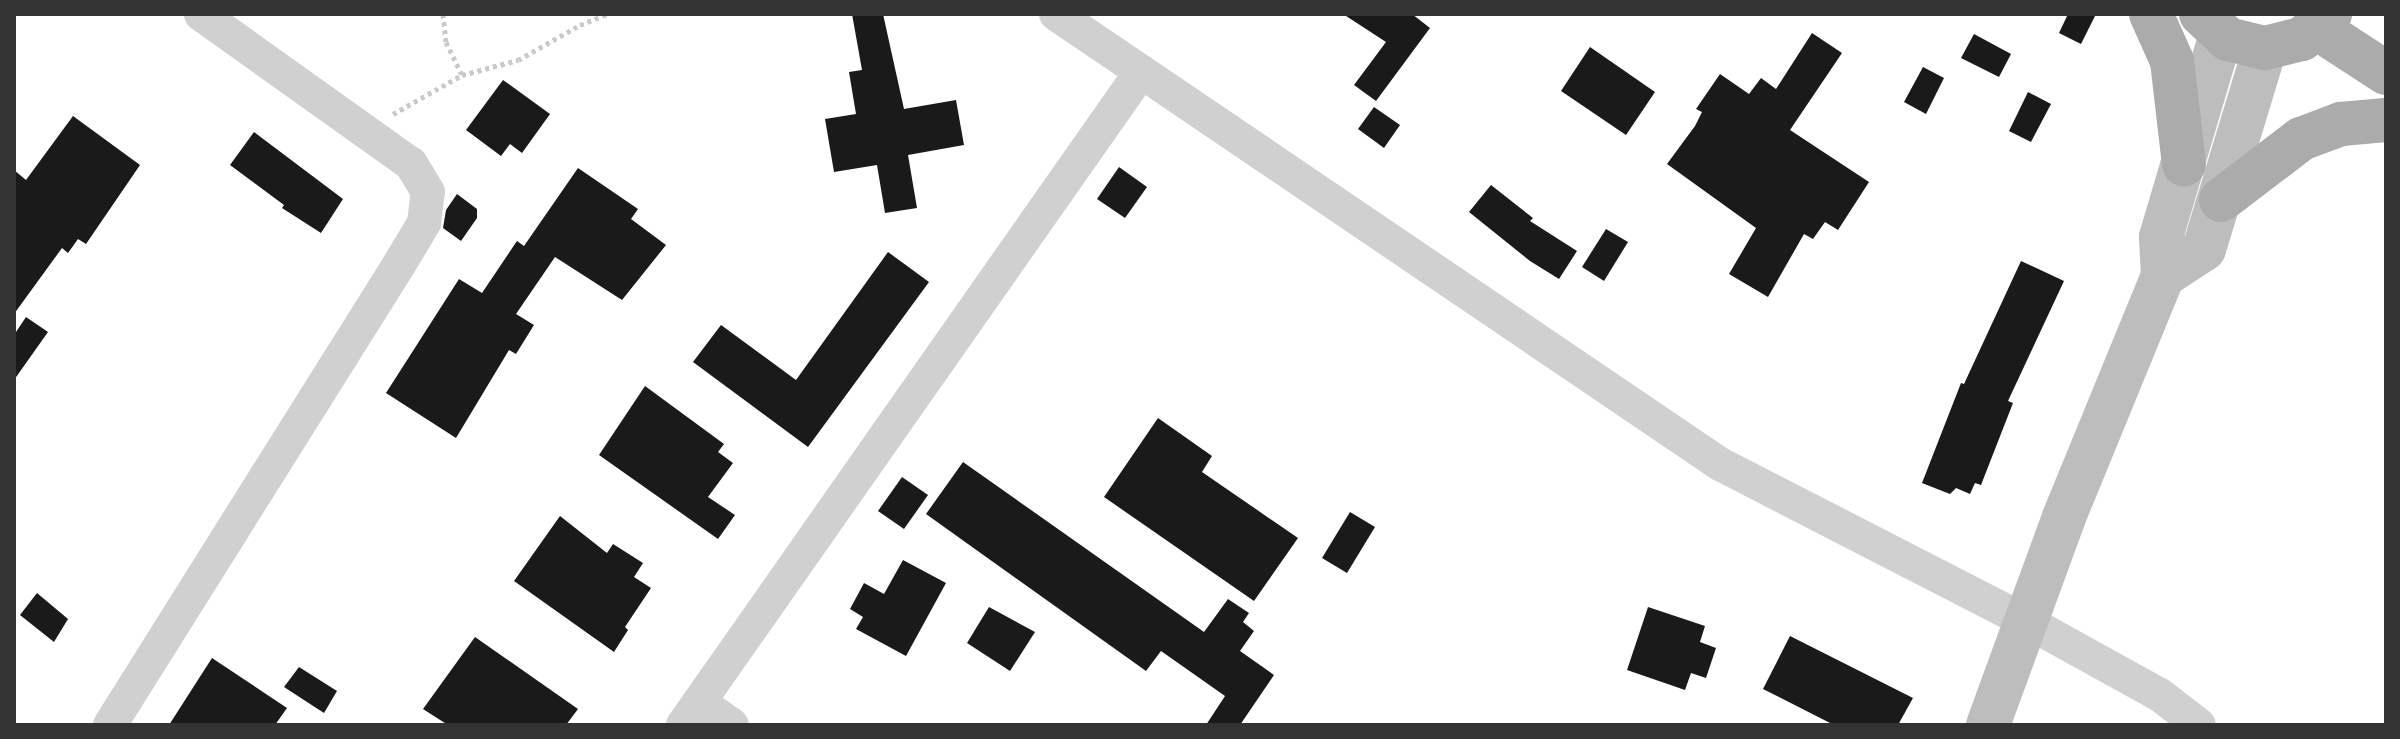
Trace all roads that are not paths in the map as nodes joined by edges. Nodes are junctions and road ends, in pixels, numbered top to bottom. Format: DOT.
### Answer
graph roads {
  1 [pos="201,14"];
  2 [pos="1056,14"];
  3 [pos="2151,14"];
  4 [pos="2324,21"];
  5 [pos="2211,24"];
  6 [pos="2265,48"];
  7 [pos="1141,72"];
  8 [pos="2386,73"];
  9 [pos="2386,120"];
  10 [pos="2184,164"];
  11 [pos="2221,200"];
  12 [pos="2163,276"];
  13 [pos="2024,620"];
  14 [pos="691,713"];
  15 [pos="110,725"];
  16 [pos="732,725"];
  17 [pos="1988,725"];
  18 [pos="2199,725"];
  1 -- 15 [label="street"];
  2 -- 7 [label="street"];
  3 -- 10 [label="main road"];
  4 -- 6 [label="main road"];
  4 -- 8 [label="main road"];
  5 -- 6 [label="main road"];
  5 -- 10 [label="main road"];
  6 -- 11 [label="main road"];
  7 -- 13 [label="street"];
  7 -- 14 [label="street"];
  9 -- 11 [label="main road"];
  10 -- 12 [label="main road"];
  11 -- 12 [label="main road"];
  12 -- 13 [label="main road"];
  13 -- 17 [label="main road"];
  13 -- 18 [label="street"];
  14 -- 16 [label="street"];
}
